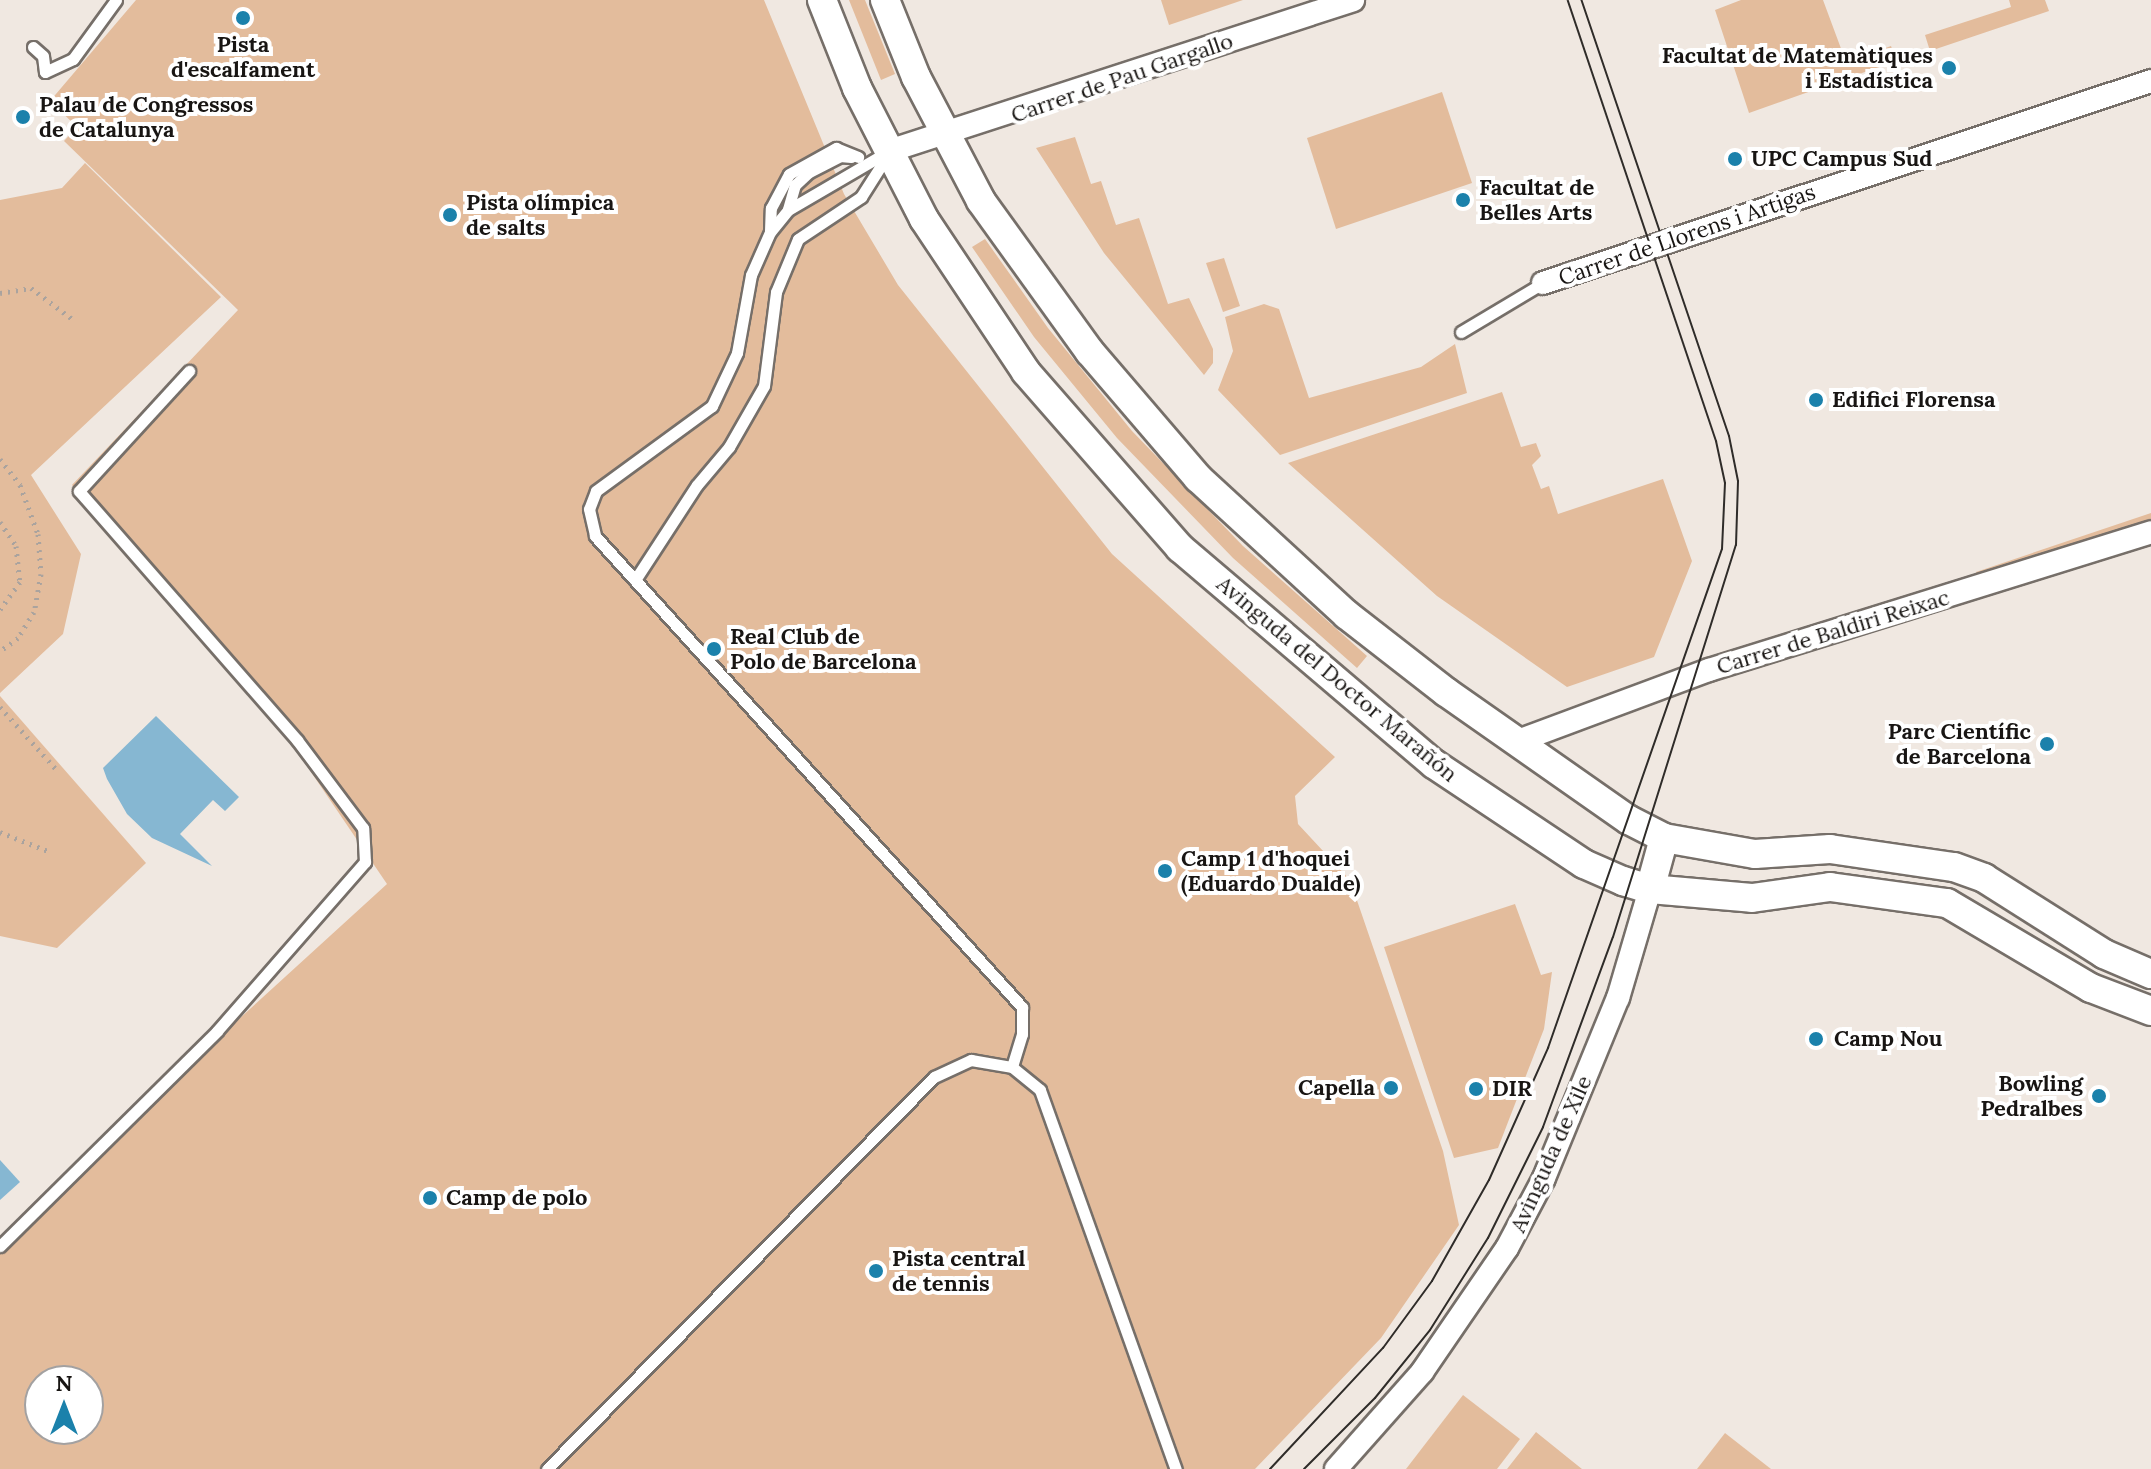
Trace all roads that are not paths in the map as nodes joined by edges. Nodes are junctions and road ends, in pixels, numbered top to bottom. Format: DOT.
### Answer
graph roads {
  1 [pos="116,0"];
  2 [pos="822,0"];
  3 [pos="885,0"];
  4 [pos="1353,0"];
  5 [pos="33,47"];
  6 [pos="2151,81"];
  7 [pos="947,135"];
  8 [pos="882,155"];
  9 [pos="858,157"];
  10 [pos="788,210"];
  11 [pos="770,232"];
  12 [pos="1543,283"];
  13 [pos="1461,332"];
  14 [pos="189,371"];
  15 [pos="2151,532"];
  16 [pos="635,580"];
  17 [pos="1518,741"];
  18 [pos="1664,838"];
  19 [pos="1650,889"];
  20 [pos="2151,974"];
  21 [pos="2151,1011"];
  22 [pos="1012,1067"];
  23 [pos="0,1246"];
  24 [pos="547,1469"];
  25 [pos="1176,1469"];
  26 [pos="1336,1469"];
  1 -- 5 [label="lane"];
  2 -- 8 [label="street, Avinguda del Doctor Marañón"];
  3 -- 7 [label="street"];
  4 -- 7 [label="street, Carrer de Pau Gargallo"];
  6 -- 12 [label="street, Carrer de Llorens i Artigas"];
  7 -- 8 [label="street, Carrer de Pau Gargallo"];
  7 -- 17 [label="street"];
  8 -- 9 [label="lane"];
  8 -- 10 [label="lane"];
  8 -- 16 [label="lane"];
  8 -- 19 [label="street, Avinguda del Doctor Marañón"];
  9 -- 10 [label="lane"];
  9 -- 11 [label="lane"];
  10 -- 11 [label="lane"];
  11 -- 16 [label="lane"];
  12 -- 13 [label="lane"];
  14 -- 23 [label="lane"];
  15 -- 17 [label="street, Carrer de Baldiri Reixac"];
  16 -- 22 [label="lane"];
  17 -- 18 [label="street"];
  18 -- 19 [label="street, Avinguda de Xile"];
  18 -- 20 [label="street"];
  19 -- 21 [label="street, Avinguda del Doctor Marañón"];
  19 -- 26 [label="street, Avinguda de Xile"];
  22 -- 24 [label="lane"];
  22 -- 25 [label="lane"];
}
